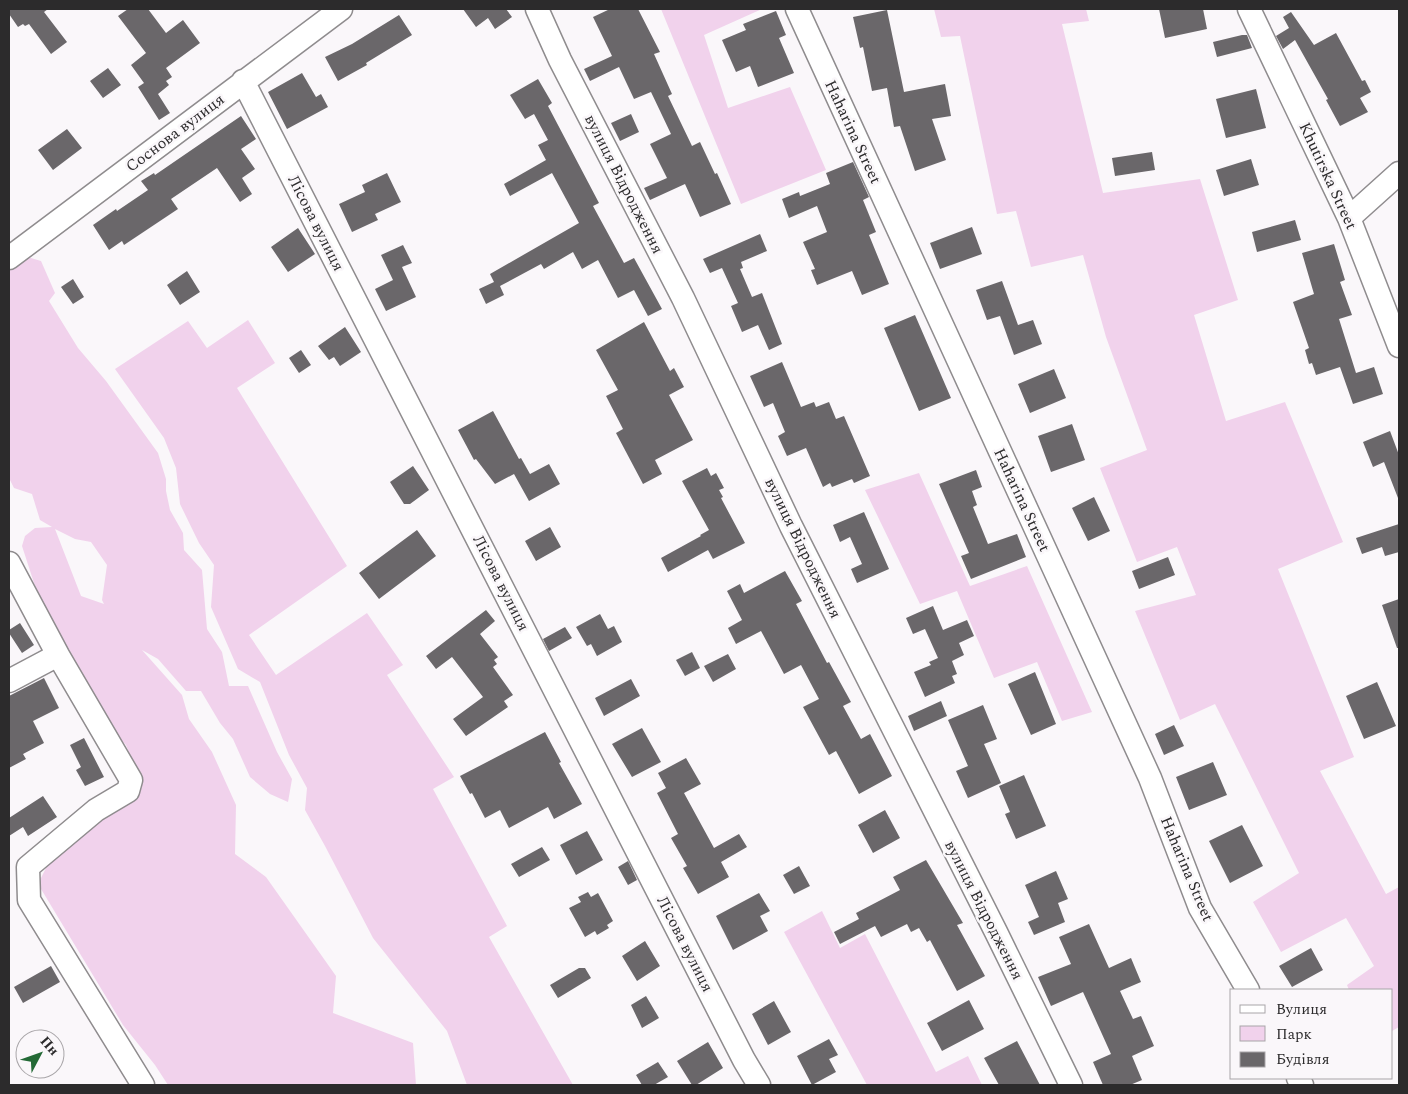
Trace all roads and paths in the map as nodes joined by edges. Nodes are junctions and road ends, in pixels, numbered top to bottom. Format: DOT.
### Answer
graph roads {
  1 [pos="341,9"];
  2 [pos="537,9"];
  3 [pos="797,9"];
  4 [pos="1249,9"];
  5 [pos="243,81"];
  6 [pos="1399,173"];
  7 [pos="1349,218"];
  8 [pos="9,258"];
  9 [pos="1399,346"];
  10 [pos="9,564"];
  11 [pos="58,655"];
  12 [pos="9,681"];
  13 [pos="1247,989"];
  14 [pos="142,1085"];
  15 [pos="759,1085"];
  16 [pos="1071,1085"];
  1 -- 5 [label="street, Соснова вулиця"];
  2 -- 16 [label="street, вулиця Відродження"];
  3 -- 13 [label="street, Haharina Street"];
  4 -- 7 [label="street, Khutirska Street"];
  5 -- 8 [label="street, Соснова вулиця"];
  5 -- 15 [label="street, Лісова вулиця"];
  6 -- 7 [label="street"];
  7 -- 9 [label="street, Khutirska Street"];
  10 -- 11 [label="street"];
  11 -- 12 [label="street"];
  11 -- 14 [label="street"];
}
